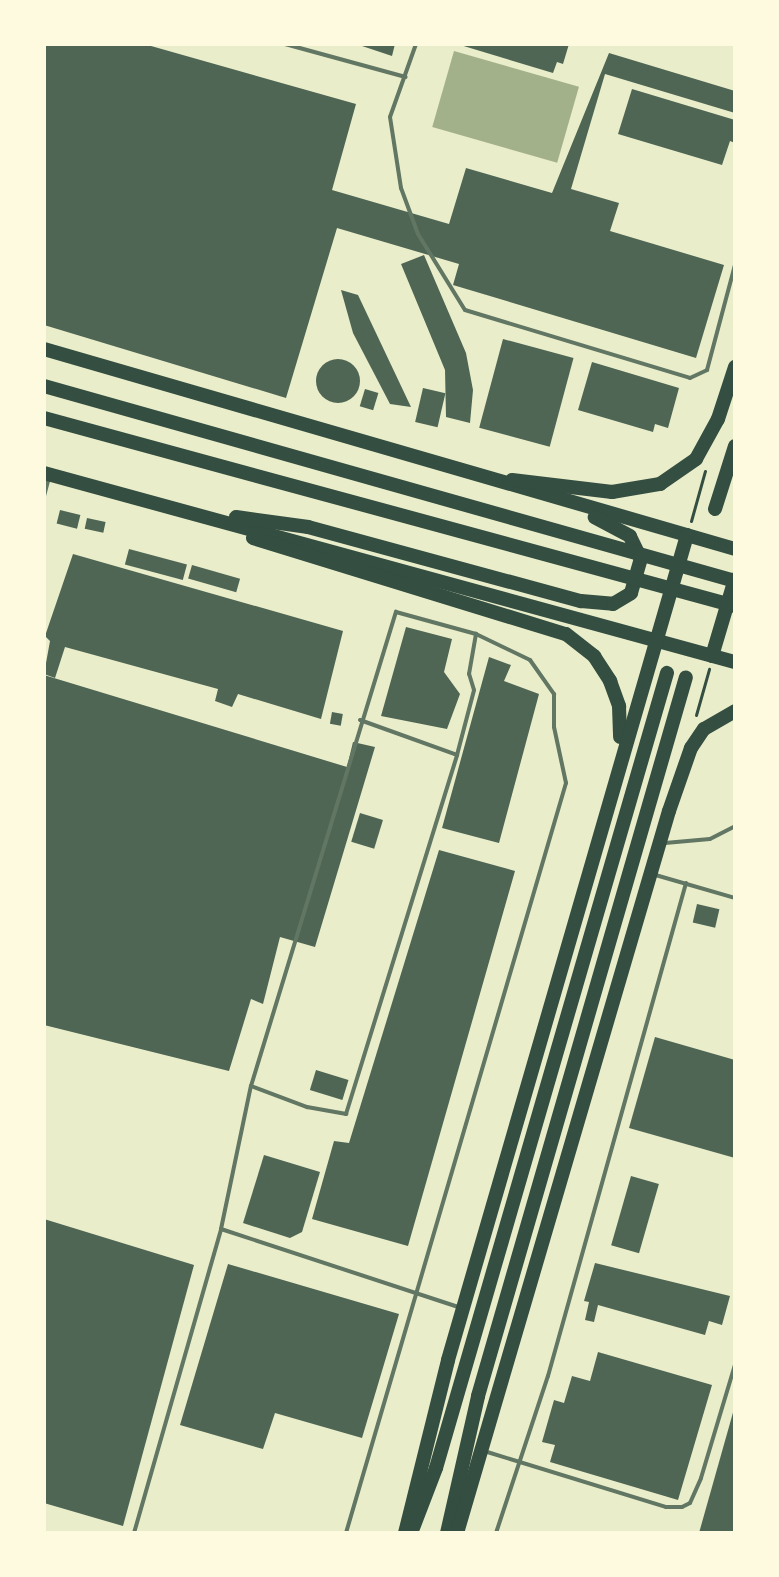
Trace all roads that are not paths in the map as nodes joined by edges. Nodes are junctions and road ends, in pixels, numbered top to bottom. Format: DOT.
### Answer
graph roads {
  1 [pos="285,44"];
  2 [pos="416,44"];
  3 [pos="406,77"];
  4 [pos="735,265"];
  5 [pos="44,349"];
  6 [pos="735,367"];
  7 [pos="44,386"];
  8 [pos="44,418"];
  9 [pos="735,446"];
  10 [pos="440,467"];
  11 [pos="47,474"];
  12 [pos="506,487"];
  13 [pos="44,496"];
  14 [pos="715,509"];
  15 [pos="180,510"];
  16 [pos="687,535"];
  17 [pos="735,549"];
  18 [pos="735,580"];
  19 [pos="735,606"];
  20 [pos="476,634"];
  21 [pos="655,638"];
  22 [pos="712,656"];
  23 [pos="735,662"];
  24 [pos="667,673"];
  25 [pos="686,677"];
  26 [pos="735,711"];
  27 [pos="360,720"];
  28 [pos="457,755"];
  29 [pos="615,769"];
  30 [pos="735,826"];
  31 [pos="659,844"];
  32 [pos="650,873"];
  33 [pos="686,883"];
  34 [pos="735,898"];
  35 [pos="251,1086"];
  36 [pos="221,1229"];
  37 [pos="418,1294"];
  38 [pos="463,1309"];
  39 [pos="735,1365"];
  40 [pos="484,1451"];
  41 [pos="520,1462"];
  42 [pos="134,1533"];
  43 [pos="346,1533"];
  44 [pos="405,1533"];
  45 [pos="411,1533"];
  46 [pos="447,1533"];
  47 [pos="457,1533"];
  48 [pos="496,1533"];
  1 -- 3 [label="lane"];
  2 -- 3 [label="lane"];
  3 -- 4 [label="lane"];
  5 -- 10 [label="main road"];
  6 -- 10 [label="main road"];
  7 -- 18 [label="main road"];
  8 -- 19 [label="main road"];
  9 -- 14 [label="main road"];
  10 -- 12 [label="main road"];
  11 -- 13 [label="lane"];
  11 -- 15 [label="main road"];
  12 -- 15 [label="main road"];
  12 -- 16 [label="main road"];
  15 -- 21 [label="main road"];
  15 -- 29 [label="main road"];
  16 -- 17 [label="main road"];
  16 -- 21 [label="main road"];
  18 -- 22 [label="main road"];
  20 -- 27 [label="lane"];
  20 -- 28 [label="lane"];
  20 -- 37 [label="lane"];
  21 -- 22 [label="main road"];
  21 -- 29 [label="main road"];
  22 -- 23 [label="main road"];
  24 -- 45 [label="main road"];
  25 -- 46 [label="main road"];
  26 -- 31 [label="main road"];
  27 -- 28 [label="lane"];
  27 -- 35 [label="lane"];
  28 -- 35 [label="lane"];
  29 -- 38 [label="main road"];
  30 -- 31 [label="lane"];
  31 -- 32 [label="main road"];
  32 -- 33 [label="lane"];
  32 -- 40 [label="main road"];
  33 -- 34 [label="lane"];
  33 -- 41 [label="lane"];
  35 -- 36 [label="lane"];
  36 -- 37 [label="lane"];
  36 -- 42 [label="lane"];
  37 -- 38 [label="lane"];
  37 -- 43 [label="lane"];
  38 -- 44 [label="main road"];
  39 -- 41 [label="lane"];
  40 -- 41 [label="lane"];
  40 -- 47 [label="main road"];
  41 -- 48 [label="lane"];
}
